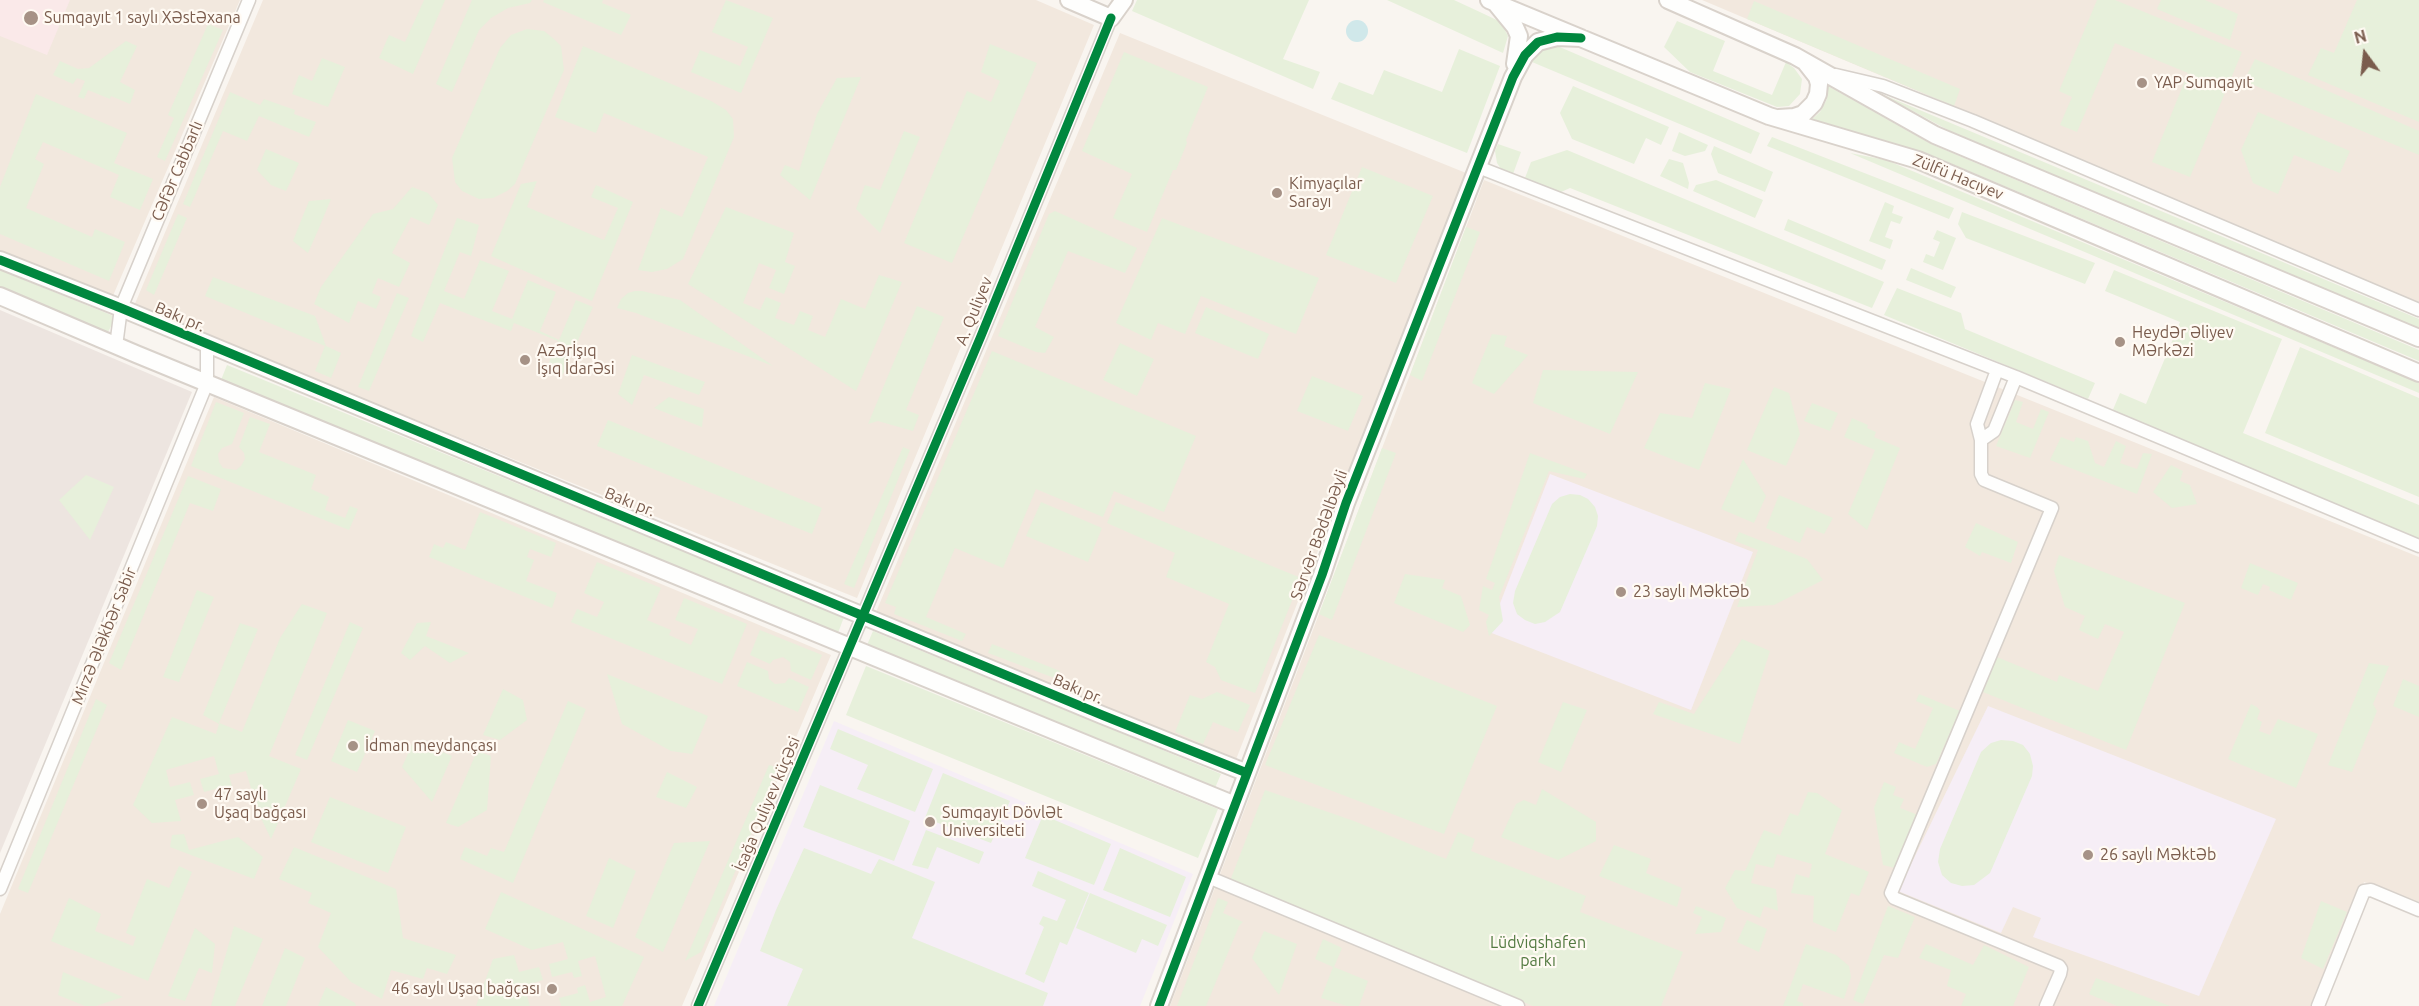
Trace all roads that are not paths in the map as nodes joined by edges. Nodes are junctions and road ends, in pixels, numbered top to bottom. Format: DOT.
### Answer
graph roads {
  1 [pos="249,0"];
  2 [pos="1069,0"];
  3 [pos="1124,0"];
  4 [pos="1492,1"];
  5 [pos="1675,1"];
  6 [pos="1111,18"];
  7 [pos="1581,38"];
  8 [pos="1795,56"];
  9 [pos="1827,73"];
  10 [pos="1513,77"];
  11 [pos="1772,117"];
  12 [pos="1478,167"];
  13 [pos="0,260"];
  14 [pos="0,296"];
  15 [pos="121,308"];
  16 [pos="2419,310"];
  17 [pos="2419,338"];
  18 [pos="207,344"];
  19 [pos="116,346"];
  20 [pos="1997,370"];
  21 [pos="2419,373"];
  22 [pos="2016,377"];
  23 [pos="207,383"];
  24 [pos="1981,440"];
  25 [pos="2419,546"];
  26 [pos="862,614"];
  27 [pos="849,646"];
  28 [pos="1247,773"];
  29 [pos="1235,805"];
  30 [pos="1208,877"];
  31 [pos="0,890"];
  32 [pos="2419,910"];
  33 [pos="698,1006"];
  34 [pos="1159,1006"];
  35 [pos="1518,1006"];
  36 [pos="2046,1006"];
  37 [pos="2318,1006"];
  1 -- 15 [label="street, Cəfər Cabbarlı"];
  2 -- 6 [label="street"];
  3 -- 6 [label="street"];
  4 -- 7 [label="street, Zülfü Hacıyev"];
  4 -- 10 [label="street"];
  5 -- 8 [label="street, Zülfü Hacıyev"];
  6 -- 26 [label="street, A. Quliyev"];
  7 -- 10 [label="street"];
  7 -- 11 [label="street, Zülfü Hacıyev"];
  8 -- 9 [label="street, Zülfü Hacıyev"];
  8 -- 11 [label="street"];
  9 -- 16 [label="street"];
  9 -- 17 [label="street, Zülfü Hacıyev"];
  10 -- 12 [label="street, Sərvər Bədəlbəyli"];
  11 -- 21 [label="street, Zülfü Hacıyev"];
  12 -- 20 [label="street"];
  12 -- 28 [label="street, Sərvər Bədəlbəyli"];
  13 -- 15 [label="street, Bakı pr."];
  14 -- 19 [label="street"];
  15 -- 18 [label="street, Bakı pr."];
  15 -- 19 [label="street, Cəfər Cabbarlı"];
  18 -- 23 [label="street"];
  18 -- 26 [label="street, Bakı pr."];
  19 -- 23 [label="street"];
  20 -- 22 [label="street"];
  20 -- 24 [label="street"];
  22 -- 24 [label="street"];
  22 -- 25 [label="street"];
  23 -- 27 [label="street"];
  23 -- 31 [label="street, Mirzə Ələkbər Sabir"];
  24 -- 36 [label="street"];
  26 -- 27 [label="street, İsağa Quliyev küçəsi"];
  26 -- 28 [label="street, Bakı pr."];
  27 -- 29 [label="street"];
  27 -- 33 [label="street, İsağa Quliyev küçəsi"];
  28 -- 29 [label="street, Sərvər Bədəlbəyli"];
  29 -- 30 [label="street, Sərvər Bədəlbəyli"];
  30 -- 34 [label="street, Sərvər Bədəlbəyli"];
  30 -- 35 [label="street"];
  32 -- 37 [label="street"];
}
